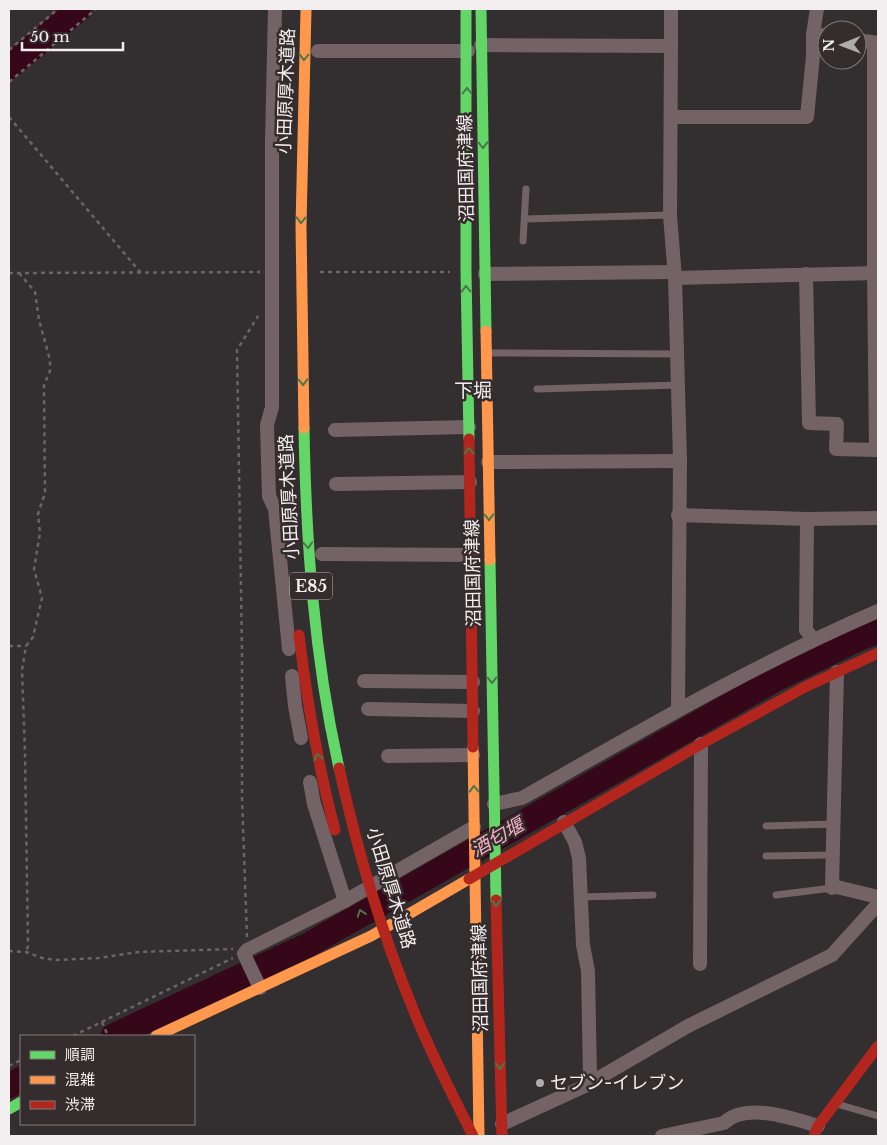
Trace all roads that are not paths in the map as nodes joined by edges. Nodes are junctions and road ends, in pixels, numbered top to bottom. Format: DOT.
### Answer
graph roads {
  1 [pos="275,9"];
  2 [pos="306,9"];
  3 [pos="466,9"];
  4 [pos="481,9"];
  5 [pos="672,9"];
  6 [pos="876,43"];
  7 [pos="817,44"];
  8 [pos="482,45"];
  9 [pos="671,46"];
  10 [pos="318,51"];
  11 [pos="468,51"];
  12 [pos="671,117"];
  13 [pos="526,189"];
  14 [pos="284,207"];
  15 [pos="670,215"];
  16 [pos="525,219"];
  17 [pos="523,241"];
  18 [pos="876,273"];
  19 [pos="485,274"];
  20 [pos="806,274"];
  21 [pos="674,275"];
  22 [pos="278,289"];
  23 [pos="487,353"];
  24 [pos="677,354"];
  25 [pos="678,385"];
  26 [pos="537,389"];
  27 [pos="469,427"];
  28 [pos="334,430"];
  29 [pos="680,461"];
  30 [pos="488,462"];
  31 [pos="470,482"];
  32 [pos="336,484"];
  33 [pos="678,515"];
  34 [pos="878,518"];
  35 [pos="807,519"];
  36 [pos="322,554"];
  37 [pos="471,555"];
  38 [pos="292,564"];
  39 [pos="878,611"];
  40 [pos="813,639"];
  41 [pos="878,653"];
  42 [pos="837,672"];
  43 [pos="364,681"];
  44 [pos="473,682"];
  45 [pos="368,709"];
  46 [pos="678,709"];
  47 [pos="473,711"];
  48 [pos="701,744"];
  49 [pos="473,755"];
  50 [pos="388,756"];
  51 [pos="494,804"];
  52 [pos="564,822"];
  53 [pos="834,824"];
  54 [pos="766,826"];
  55 [pos="474,832"];
  56 [pos="833,854"];
  57 [pos="766,856"];
  58 [pos="495,860"];
  59 [pos="475,872"];
  60 [pos="832,888"];
  61 [pos="653,894"];
  62 [pos="776,895"];
  63 [pos="581,897"];
  64 [pos="878,897"];
  65 [pos="344,901"];
  66 [pos="878,904"];
  67 [pos="358,906"];
  68 [pos="365,924"];
  69 [pos="375,952"];
  70 [pos="700,964"];
  71 [pos="260,988"];
  72 [pos="158,1035"];
  73 [pos="878,1046"];
  74 [pos="592,1081"];
  75 [pos="20,1103"];
  76 [pos="834,1103"];
  77 [pos="9,1109"];
  78 [pos="878,1116"];
  79 [pos="502,1130"];
  80 [pos="816,1131"];
  81 [pos="473,1136"];
  82 [pos="479,1136"];
  83 [pos="662,1136"];
  1 -- 22 [label="street"];
  2 -- 81 [label="main road, 小田原厚木道路 / E85, one-way, bridge"];
  3 -- 11 [label="main road, 沼田国府津線"];
  4 -- 8 [label="main road, 沼田国府津線"];
  5 -- 9 [label="street"];
  6 -- 18 [label="street"];
  7 -- 12 [label="street"];
  8 -- 9 [label="street"];
  8 -- 19 [label="main road, 沼田国府津線, one-way"];
  9 -- 12 [label="street"];
  10 -- 11 [label="street"];
  27 -- 11 [label="main road, 沼田国府津線, one-way"];
  12 -- 15 [label="street"];
  13 -- 16 [label="lane"];
  14 -- 22 [label="main road"];
  15 -- 16 [label="lane"];
  15 -- 21 [label="street"];
  16 -- 17 [label="lane"];
  18 -- 20 [label="street"];
  18 -- 20 [label="street"];
  19 -- 21 [label="street"];
  19 -- 23 [label="main road, 沼田国府津線"];
  20 -- 21 [label="street"];
  21 -- 24 [label="street"];
  22 -- 65 [label="street"];
  23 -- 24 [label="lane"];
  23 -- 30 [label="main road, 沼田国府津線"];
  24 -- 25 [label="street"];
  25 -- 26 [label="lane"];
  25 -- 29 [label="street"];
  27 -- 28 [label="street"];
  31 -- 27 [label="main road, 沼田国府津線, one-way"];
  29 -- 30 [label="street"];
  29 -- 33 [label="street"];
  30 -- 51 [label="main road, 沼田国府津線, one-way"];
  31 -- 32 [label="street"];
  31 -- 37 [label="main road, 沼田国府津線"];
  33 -- 35 [label="street"];
  33 -- 46 [label="street"];
  34 -- 35 [label="street"];
  35 -- 40 [label="street"];
  36 -- 37 [label="street"];
  37 -- 44 [label="main road, 沼田国府津線"];
  67 -- 38 [label="main road, 小田原厚木道路 / E85, one-way, bridge"];
  39 -- 40 [label="street"];
  40 -- 46 [label="street"];
  41 -- 42 [label="main road"];
  42 -- 48 [label="main road"];
  42 -- 53 [label="street"];
  43 -- 44 [label="street"];
  44 -- 47 [label="main road, 沼田国府津線"];
  45 -- 47 [label="street"];
  46 -- 51 [label="street"];
  47 -- 49 [label="main road, 沼田国府津線"];
  48 -- 52 [label="main road"];
  48 -- 70 [label="street"];
  49 -- 50 [label="street"];
  55 -- 49 [label="main road, 沼田国府津線, one-way"];
  51 -- 58 [label="main road, 沼田国府津線"];
  52 -- 58 [label="main road"];
  52 -- 63 [label="street"];
  53 -- 54 [label="lane"];
  53 -- 56 [label="street"];
  55 -- 59 [label="main road, 沼田国府津線"];
  55 -- 65 [label="street"];
  56 -- 57 [label="lane"];
  56 -- 60 [label="street"];
  58 -- 59 [label="main road"];
  58 -- 79 [label="main road, 沼田国府津線, one-way"];
  59 -- 71 [label="main road"];
  59 -- 82 [label="main road, 沼田国府津線"];
  60 -- 62 [label="lane"];
  60 -- 64 [label="street"];
  61 -- 63 [label="lane"];
  63 -- 74 [label="street"];
  65 -- 71 [label="street"];
  66 -- 74 [label="street"];
  68 -- 69 [label="main road, 小田原厚木道路"];
  71 -- 72 [label="main road"];
  73 -- 76 [label="main road"];
  74 -- 79 [label="street"];
  75 -- 77 [label="main road"];
  76 -- 78 [label="lane"];
  76 -- 80 [label="main road"];
  80 -- 83 [label="street"];
}
